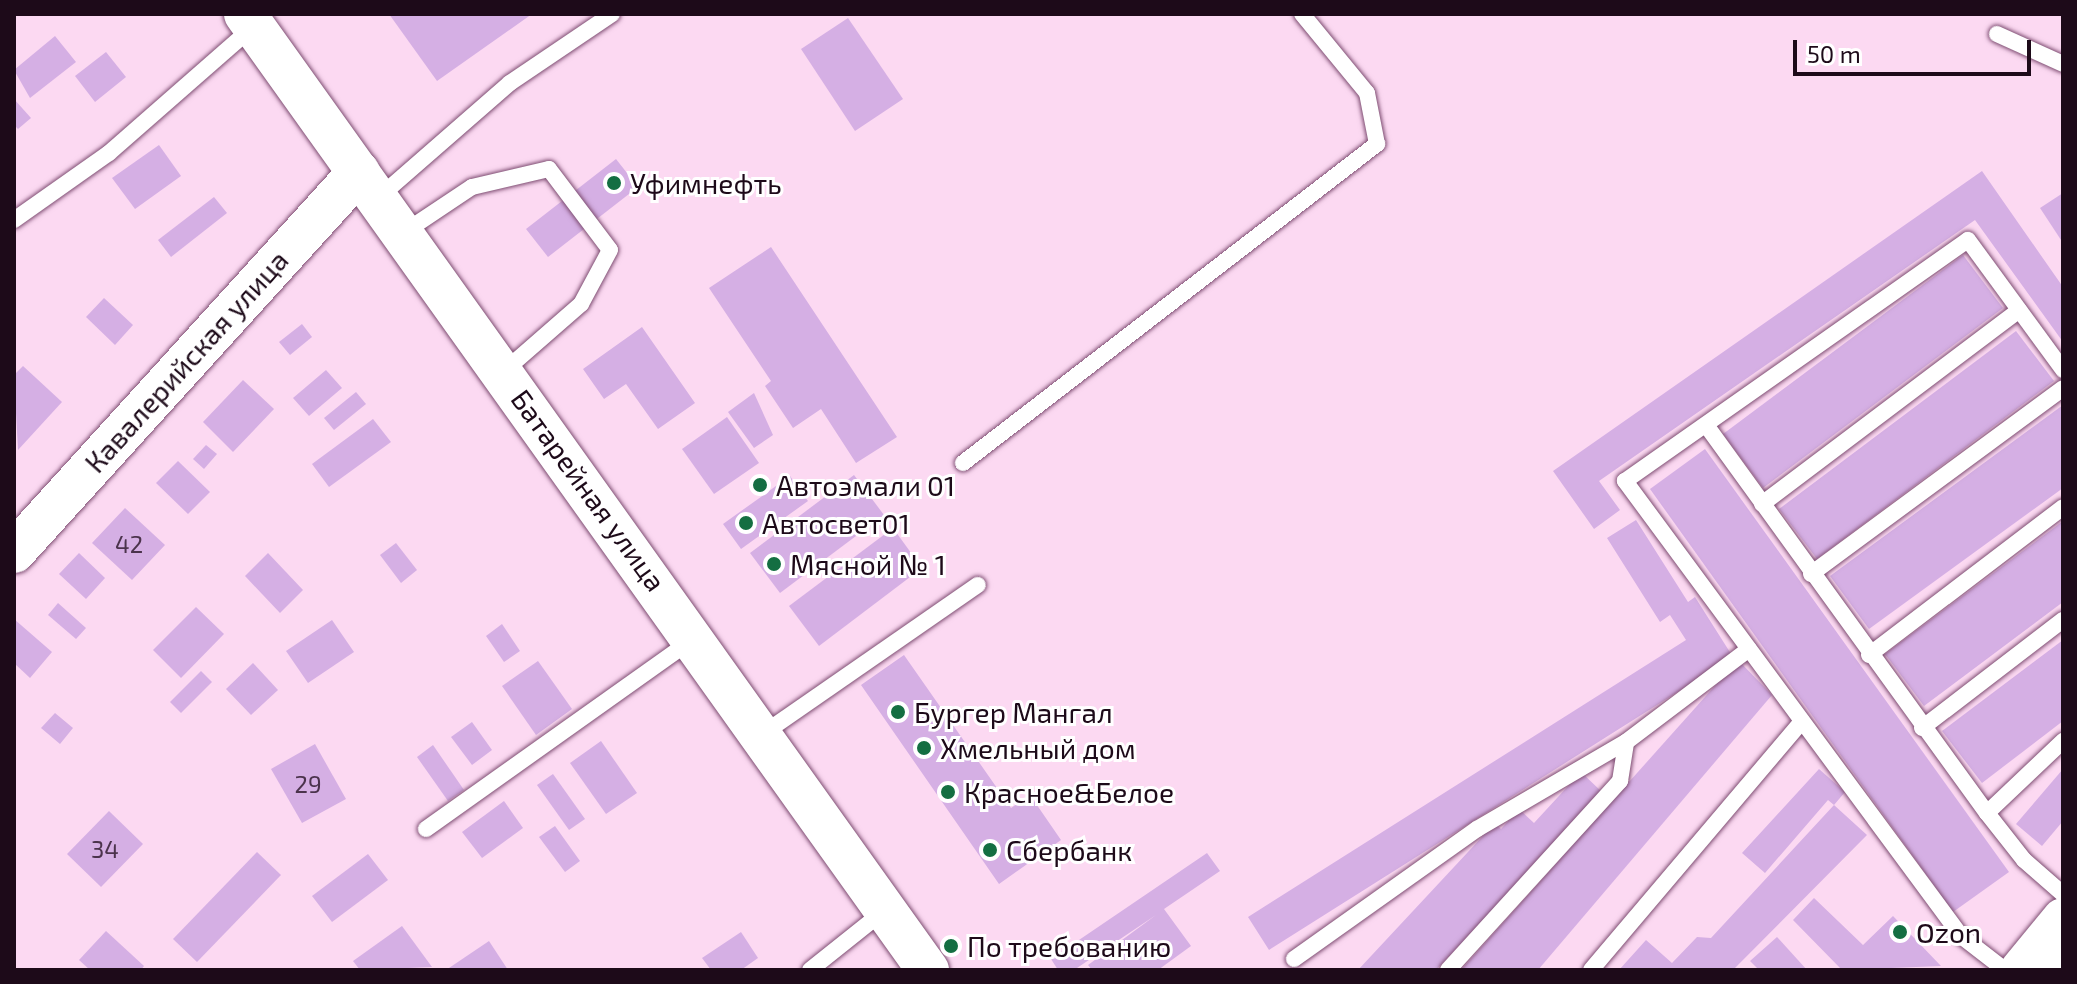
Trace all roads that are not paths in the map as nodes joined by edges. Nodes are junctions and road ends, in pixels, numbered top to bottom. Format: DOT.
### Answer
graph roads {
  1 [pos="612,14"];
  2 [pos="1302,14"];
  3 [pos="250,20"];
  4 [pos="1997,34"];
  5 [pos="2063,64"];
  6 [pos="368,185"];
  7 [pos="14,220"];
  8 [pos="403,233"];
  9 [pos="2019,310"];
  10 [pos="2063,370"];
  11 [pos="503,372"];
  12 [pos="2063,388"];
  13 [pos="1706,425"];
  14 [pos="963,463"];
  15 [pos="1762,504"];
  16 [pos="2063,507"];
  17 [pos="14,552"];
  18 [pos="1811,574"];
  19 [pos="978,585"];
  20 [pos="2063,620"];
  21 [pos="695,637"];
  22 [pos="1749,649"];
  23 [pos="1869,655"];
  24 [pos="1802,721"];
  25 [pos="1922,728"];
  26 [pos="764,733"];
  27 [pos="2063,741"];
  28 [pos="1626,742"];
  29 [pos="1987,813"];
  30 [pos="426,829"];
  31 [pos="2063,894"];
  32 [pos="885,910"];
  33 [pos="1294,959"];
  34 [pos="810,970"];
  35 [pos="928,970"];
  36 [pos="1448,970"];
  37 [pos="1591,970"];
  38 [pos="2005,970"];
  1 -- 6 [label="lane"];
  2 -- 14 [label="lane"];
  3 -- 6 [label="main road, Батарейная улица"];
  3 -- 7 [label="lane"];
  4 -- 5 [label="lane"];
  6 -- 8 [label="main road, Батарейная улица"];
  6 -- 17 [label="main road, Кавалерийская улица"];
  8 -- 11 [label="main road, Батарейная улица"];
  8 -- 11 [label="lane"];
  9 -- 10 [label="lane"];
  9 -- 13 [label="lane"];
  9 -- 15 [label="lane"];
  11 -- 21 [label="main road, Батарейная улица"];
  12 -- 18 [label="lane"];
  13 -- 15 [label="lane"];
  13 -- 22 [label="lane"];
  15 -- 18 [label="lane"];
  16 -- 23 [label="lane"];
  18 -- 23 [label="lane"];
  19 -- 26 [label="lane"];
  20 -- 25 [label="lane"];
  21 -- 26 [label="main road, Батарейная улица"];
  21 -- 30 [label="lane"];
  22 -- 24 [label="lane"];
  22 -- 28 [label="lane"];
  23 -- 25 [label="lane"];
  24 -- 37 [label="lane"];
  24 -- 38 [label="lane"];
  25 -- 29 [label="lane"];
  26 -- 32 [label="main road, Батарейная улица"];
  27 -- 29 [label="lane"];
  28 -- 33 [label="lane"];
  28 -- 36 [label="lane"];
  29 -- 31 [label="lane"];
  32 -- 34 [label="lane"];
  32 -- 35 [label="main road, Батарейная улица"];
}
